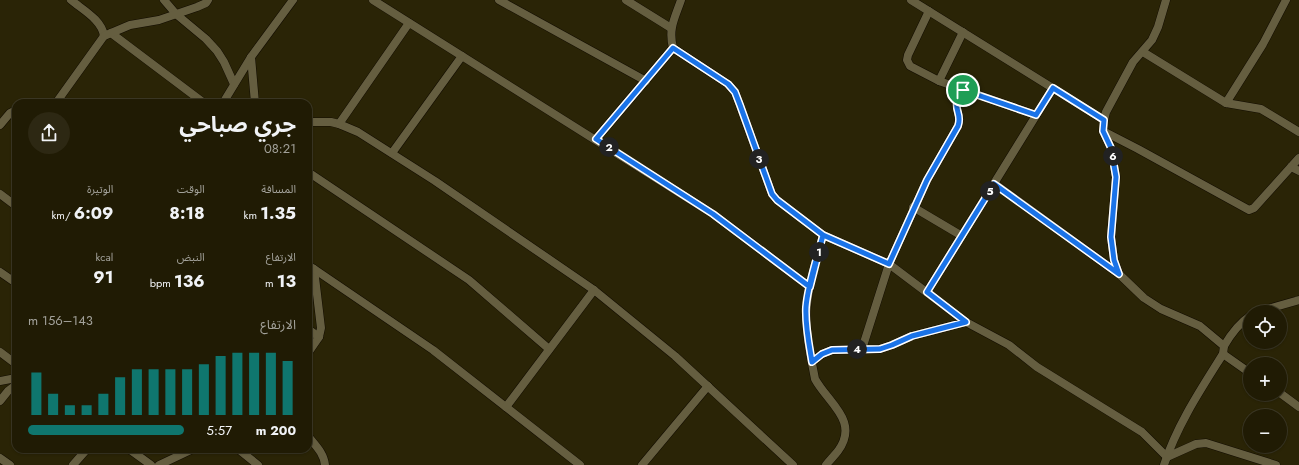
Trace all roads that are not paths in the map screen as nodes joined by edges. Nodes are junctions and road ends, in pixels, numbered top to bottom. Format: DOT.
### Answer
graph roads {
  1 [pos="71,0"];
  2 [pos="164,0"];
  3 [pos="208,0"];
  4 [pos="293,0"];
  5 [pos="374,0"];
  6 [pos="499,0"];
  7 [pos="626,0"];
  8 [pos="681,0"];
  9 [pos="911,0"];
  10 [pos="1166,0"];
  11 [pos="1286,0"];
  12 [pos="929,11"];
  13 [pos="176,14"];
  14 [pos="409,24"];
  15 [pos="671,28"];
  16 [pos="963,32"];
  17 [pos="108,35"];
  18 [pos="673,48"];
  19 [pos="1143,52"];
  20 [pos="462,56"];
  21 [pos="251,57"];
  22 [pos="646,81"];
  23 [pos="939,81"];
  24 [pos="234,84"];
  25 [pos="1053,88"];
  26 [pos="963,90"];
  27 [pos="59,99"];
  28 [pos="198,99"];
  29 [pos="225,99"];
  30 [pos="255,99"];
  31 [pos="1226,103"];
  32 [pos="12,112"];
  33 [pos="1036,115"];
  34 [pos="1104,120"];
  35 [pos="312,122"];
  36 [pos="339,124"];
  37 [pos="0,125"];
  38 [pos="1103,131"];
  39 [pos="1299,132"];
  40 [pos="596,139"];
  41 [pos="392,153"];
  42 [pos="1299,158"];
  43 [pos="1291,166"];
  44 [pos="1299,171"];
  45 [pos="312,175"];
  46 [pos="994,184"];
  47 [pos="0,194"];
  48 [pos="12,203"];
  49 [pos="913,208"];
  50 [pos="823,235"];
  51 [pos="962,236"];
  52 [pos="889,264"];
  53 [pos="312,268"];
  54 [pos="0,272"];
  55 [pos="312,273"];
  56 [pos="1119,274"];
  57 [pos="12,280"];
  58 [pos="810,287"];
  59 [pos="594,290"];
  60 [pos="927,292"];
  61 [pos="1299,300"];
  62 [pos="1282,305"];
  63 [pos="1243,320"];
  64 [pos="966,322"];
  65 [pos="312,332"];
  66 [pos="319,337"];
  67 [pos="312,347"];
  68 [pos="549,349"];
  69 [pos="862,349"];
  70 [pos="1224,350"];
  71 [pos="0,352"];
  72 [pos="12,361"];
  73 [pos="812,362"];
  74 [pos="1243,366"];
  75 [pos="12,379"];
  76 [pos="0,381"];
  77 [pos="708,386"];
  78 [pos="12,388"];
  79 [pos="1287,398"];
  80 [pos="0,401"];
  81 [pos="1299,406"];
  82 [pos="506,407"];
  83 [pos="312,441"];
  84 [pos="84,453"];
  85 [pos="134,453"];
  86 [pos="184,453"];
  87 [pos="243,453"];
  88 [pos="0,458"];
  89 [pos="1166,461"];
  90 [pos="10,465"];
  91 [pos="73,465"];
  92 [pos="151,465"];
  93 [pos="159,465"];
  94 [pos="258,465"];
  95 [pos="324,465"];
  96 [pos="580,465"];
  97 [pos="642,465"];
  98 [pos="793,465"];
  99 [pos="826,465"];
  100 [pos="1275,465"];
  1 -- 17 [label="street"];
  2 -- 13 [label="street"];
  3 -- 13 [label="street"];
  4 -- 21 [label="street"];
  5 -- 14 [label="street"];
  6 -- 22 [label="street"];
  7 -- 15 [label="street"];
  8 -- 15 [label="street"];
  9 -- 12 [label="street"];
  10 -- 19 [label="street"];
  11 -- 31 [label="street"];
  12 -- 16 [label="street"];
  12 -- 23 [label="street"];
  13 -- 17 [label="street"];
  13 -- 24 [label="street"];
  14 -- 20 [label="street"];
  14 -- 36 [label="street"];
  15 -- 18 [label="street"];
  16 -- 23 [label="street"];
  16 -- 25 [label="street"];
  17 -- 27 [label="street"];
  17 -- 28 [label="street"];
  18 -- 22 [label="street"];
  18 -- 50 [label="street"];
  19 -- 31 [label="street"];
  19 -- 34 [label="street"];
  20 -- 40 [label="street"];
  20 -- 41 [label="street"];
  21 -- 24 [label="street"];
  21 -- 30 [label="street"];
  22 -- 40 [label="street"];
  23 -- 26 [label="street"];
  24 -- 29 [label="street"];
  25 -- 33 [label="street"];
  25 -- 34 [label="street"];
  26 -- 33 [label="street"];
  26 -- 49 [label="street"];
  31 -- 39 [label="street"];
  32 -- 37 [label="street"];
  33 -- 46 [label="street"];
  34 -- 38 [label="street"];
  35 -- 36 [label="street"];
  36 -- 41 [label="street"];
  38 -- 43 [label="street"];
  38 -- 56 [label="street"];
  40 -- 58 [label="street"];
  41 -- 59 [label="street"];
  42 -- 43 [label="street"];
  43 -- 44 [label="street"];
  45 -- 68 [label="street"];
  46 -- 51 [label="street"];
  46 -- 56 [label="street"];
  47 -- 48 [label="street"];
  49 -- 51 [label="street"];
  49 -- 52 [label="street"];
  50 -- 52 [label="street"];
  50 -- 58 [label="street"];
  51 -- 60 [label="street"];
  52 -- 60 [label="street"];
  52 -- 69 [label="street"];
  53 -- 82 [label="street"];
  54 -- 57 [label="street"];
  55 -- 66 [label="street"];
  56 -- 70 [label="street"];
  58 -- 73 [label="street"];
  59 -- 68 [label="street"];
  59 -- 77 [label="street"];
  60 -- 64 [label="street"];
  61 -- 62 [label="street"];
  63 -- 70 [label="street"];
  64 -- 69 [label="street"];
  64 -- 89 [label="street"];
  65 -- 66 [label="street"];
  66 -- 67 [label="street"];
  68 -- 82 [label="street"];
  69 -- 73 [label="street"];
  70 -- 74 [label="street"];
  70 -- 89 [label="street"];
  71 -- 72 [label="street"];
  73 -- 99 [label="street"];
  75 -- 76 [label="street"];
  77 -- 97 [label="street"];
  77 -- 98 [label="street"];
  78 -- 80 [label="street"];
  79 -- 81 [label="street"];
  82 -- 96 [label="street"];
  83 -- 95 [label="street"];
  84 -- 91 [label="street"];
  85 -- 92 [label="street"];
  86 -- 93 [label="street"];
  87 -- 94 [label="street"];
  88 -- 90 [label="street"];
  89 -- 100 [label="street"];
}
